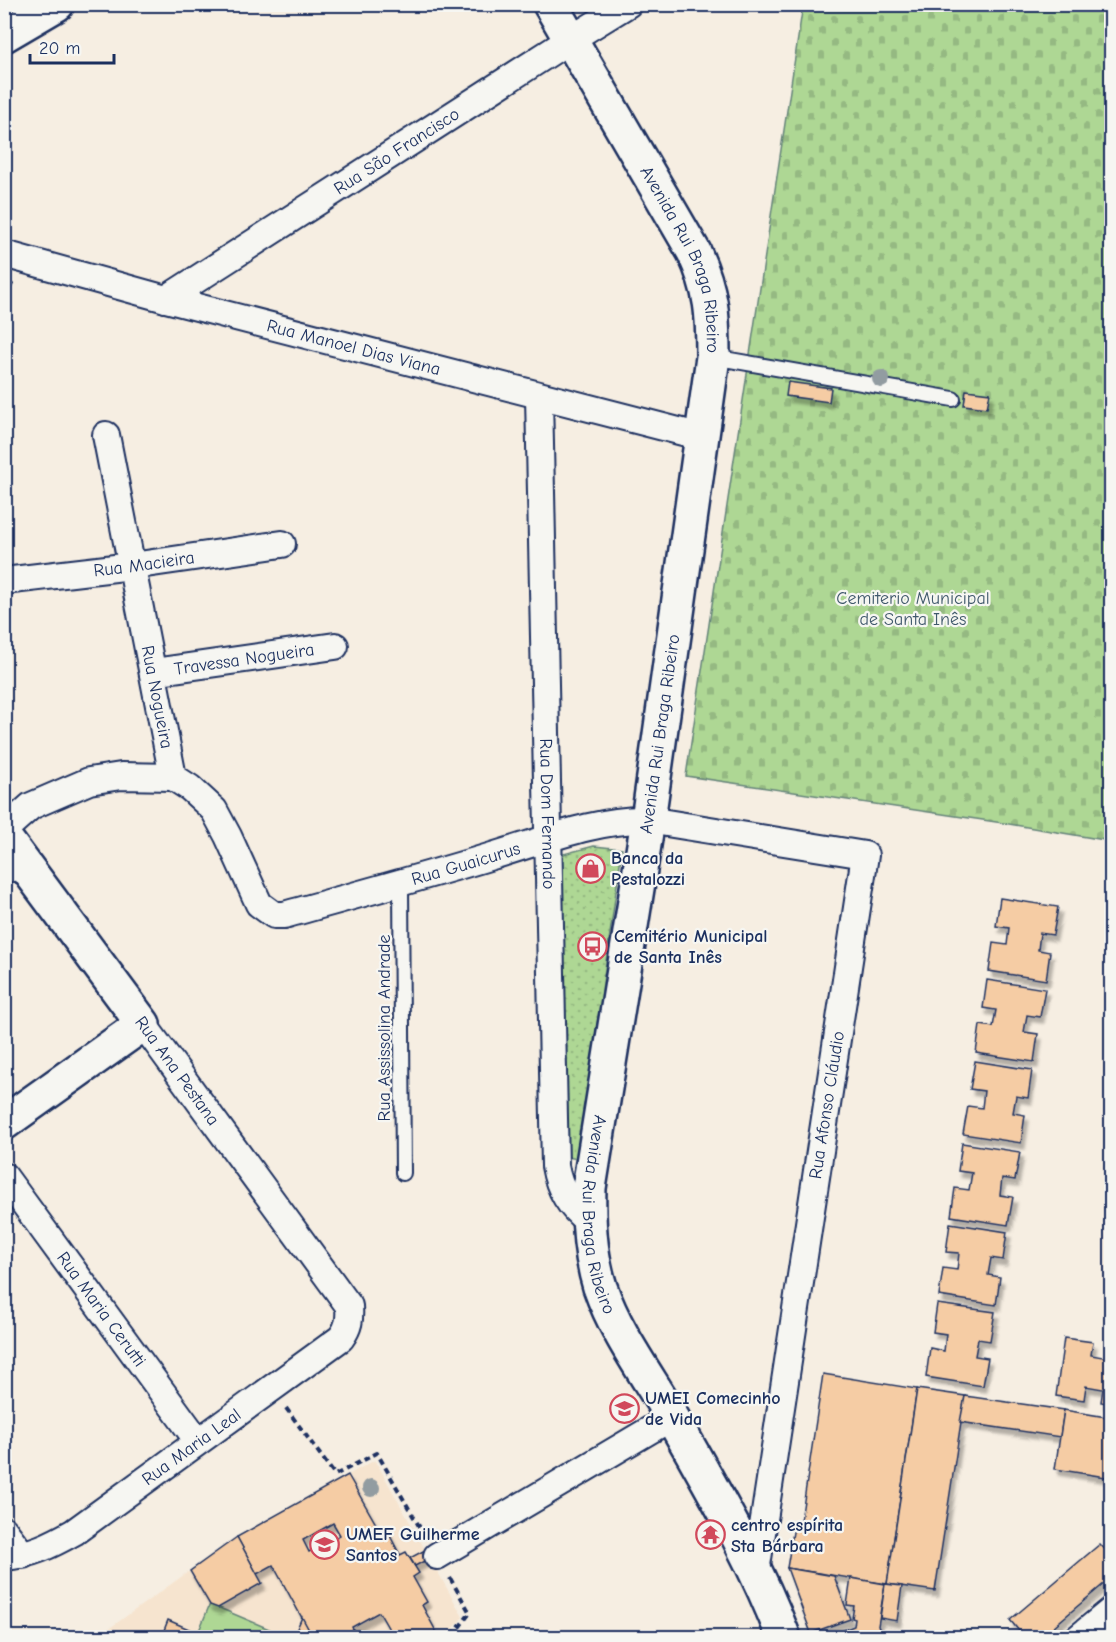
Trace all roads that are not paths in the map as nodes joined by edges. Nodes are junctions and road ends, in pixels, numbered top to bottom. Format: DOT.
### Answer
graph roads {
  1 [pos="57,4"];
  2 [pos="550,4"];
  3 [pos="628,4"];
  4 [pos="4,34"];
  5 [pos="571,39"];
  6 [pos="4,254"];
  7 [pos="166,299"];
  8 [pos="713,357"];
  9 [pos="539,396"];
  10 [pos="952,399"];
  11 [pos="106,435"];
  12 [pos="702,437"];
  13 [pos="282,544"];
  14 [pos="132,566"];
  15 [pos="4,581"];
  16 [pos="335,646"];
  17 [pos="153,672"];
  18 [pos="174,777"];
  19 [pos="648,820"];
  20 [pos="4,830"];
  21 [pos="4,837"];
  22 [pos="548,840"];
  23 [pos="18,873"];
  24 [pos="401,884"];
  25 [pos="143,1024"];
  26 [pos="4,1123"];
  27 [pos="403,1173"];
  28 [pos="4,1176"];
  29 [pos="588,1221"];
  30 [pos="349,1306"];
  31 [pos="672,1417"];
  32 [pos="198,1441"];
  33 [pos="4,1530"];
  34 [pos="14,1556"];
  35 [pos="437,1556"];
  36 [pos="756,1572"];
  37 [pos="1112,1610"];
  38 [pos="1090,1634"];
  39 [pos="784,1638"];
  1 -- 4 [label="main road"];
  2 -- 5 [label="main road, Avenida Rui Braga Ribeiro"];
  3 -- 5 [label="street, Rua São Francisco"];
  5 -- 7 [label="street, Rua São Francisco"];
  5 -- 8 [label="main road, Avenida Rui Braga Ribeiro"];
  6 -- 7 [label="street, Rua Manoel Dias Viana"];
  7 -- 9 [label="street, Rua Manoel Dias Viana"];
  8 -- 10 [label="lane"];
  8 -- 12 [label="main road, Avenida Rui Braga Ribeiro"];
  9 -- 12 [label="street, Rua Manoel Dias Viana"];
  9 -- 22 [label="street, Rua Dom Fernando"];
  11 -- 14 [label="street, Rua Nogueira"];
  12 -- 19 [label="main road, Avenida Rui Braga Ribeiro"];
  13 -- 14 [label="street, Rua Macieira"];
  14 -- 15 [label="street, Rua Macieira"];
  14 -- 17 [label="street, Rua Nogueira"];
  16 -- 17 [label="street, Travessa Nogueira"];
  17 -- 18 [label="street, Rua Nogueira"];
  18 -- 20 [label="street"];
  18 -- 24 [label="street, Rua Guaicurus"];
  19 -- 22 [label="street, Rua Guaicurus"];
  19 -- 29 [label="main road, Avenida Rui Braga Ribeiro"];
  19 -- 36 [label="street, Rua Afonso Cláudio"];
  21 -- 23 [label="main road, Rua Ana Pestana"];
  22 -- 24 [label="street, Rua Guaicurus"];
  22 -- 29 [label="street, Rua Dom Fernando"];
  23 -- 25 [label="main road, Rua Ana Pestana"];
  24 -- 27 [label="lane, Rua Assissolina Andrade"];
  25 -- 26 [label="main road"];
  25 -- 30 [label="street, Rua Ana Pestana"];
  28 -- 32 [label="street, Rua Maria Cerutti"];
  29 -- 31 [label="main road, Avenida Rui Braga Ribeiro"];
  30 -- 32 [label="street, Rua Maria Leal"];
  31 -- 35 [label="street"];
  31 -- 36 [label="main road, Avenida Rui Braga Ribeiro"];
  32 -- 34 [label="street, Rua Maria Leal"];
  33 -- 34 [label="street"];
  36 -- 39 [label="main road, Avenida Rui Braga Ribeiro"];
  37 -- 38 [label="street"];
}
